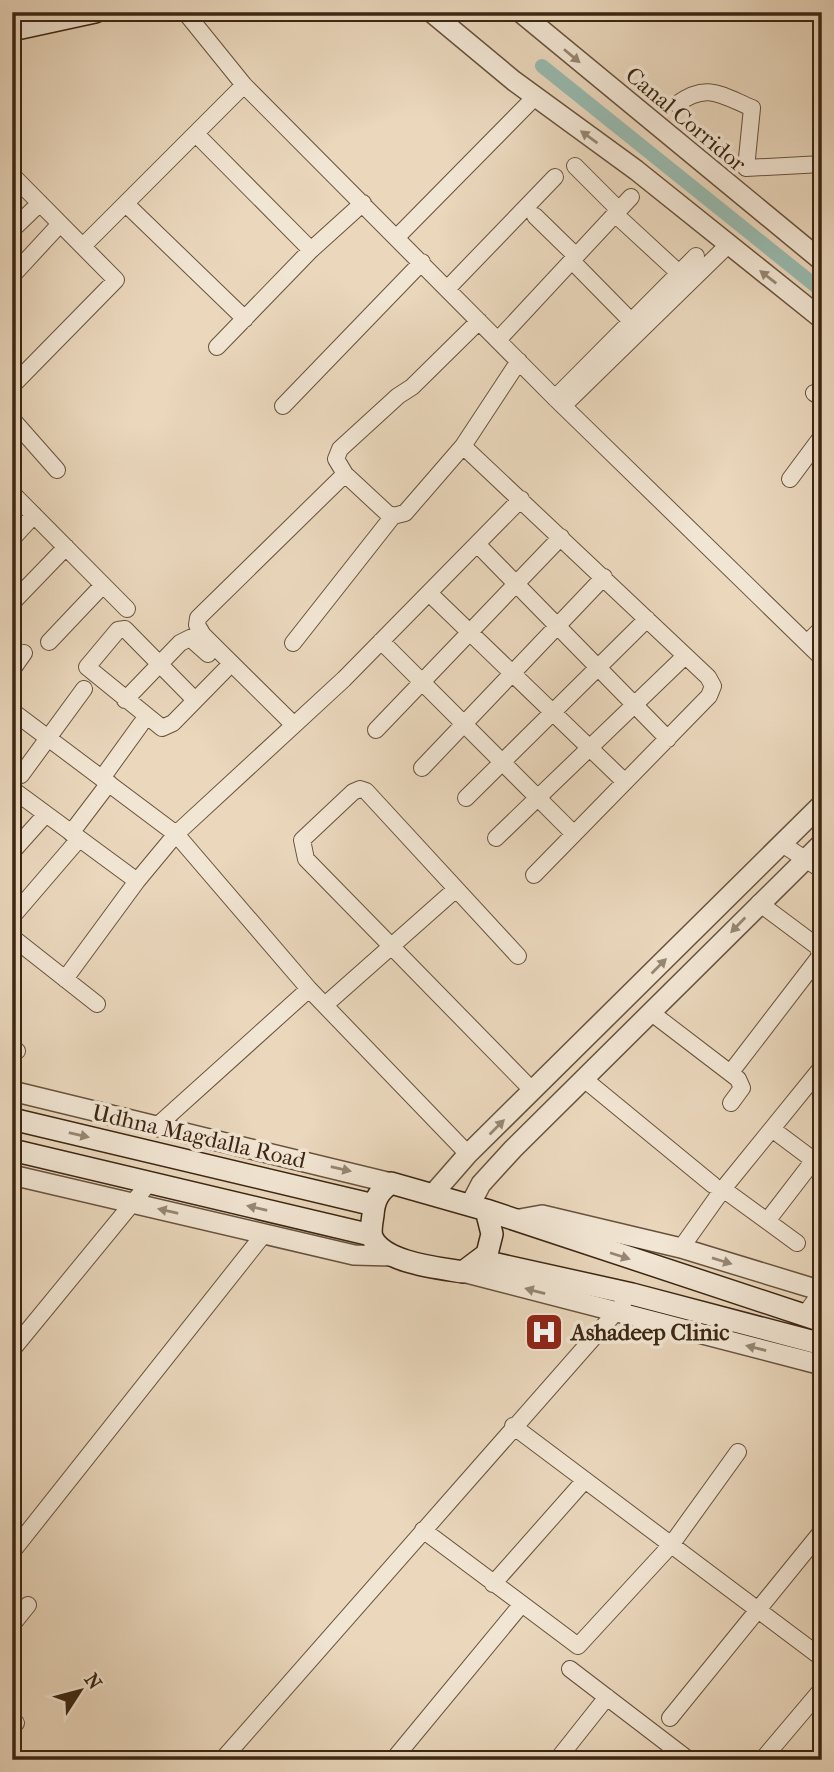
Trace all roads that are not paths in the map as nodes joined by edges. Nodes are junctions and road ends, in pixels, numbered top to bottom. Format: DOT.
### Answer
graph roads {
  1 [pos="95,12"];
  2 [pos="185,12"];
  3 [pos="431,12"];
  4 [pos="520,12"];
  5 [pos="12,30"];
  6 [pos="244,85"];
  7 [pos="535,97"];
  8 [pos="677,104"];
  9 [pos="196,134"];
  10 [pos="822,164"];
  11 [pos="575,166"];
  12 [pos="12,175"];
  13 [pos="555,177"];
  14 [pos="631,197"];
  15 [pos="40,203"];
  16 [pos="363,203"];
  17 [pos="126,204"];
  18 [pos="617,212"];
  19 [pos="535,216"];
  20 [pos="61,224"];
  21 [pos="12,230"];
  22 [pos="397,237"];
  23 [pos="728,245"];
  24 [pos="83,246"];
  25 [pos="311,250"];
  26 [pos="696,256"];
  27 [pos="574,258"];
  28 [pos="822,261"];
  29 [pos="422,262"];
  30 [pos="679,273"];
  31 [pos="12,276"];
  32 [pos="448,288"];
  33 [pos="245,319"];
  34 [pos="822,319"];
  35 [pos="479,321"];
  36 [pos="631,321"];
  37 [pos="498,340"];
  38 [pos="218,347"];
  39 [pos="519,361"];
  40 [pos="12,386"];
  41 [pos="559,402"];
  42 [pos="283,405"];
  43 [pos="12,419"];
  44 [pos="822,436"];
  45 [pos="463,446"];
  46 [pos="57,470"];
  47 [pos="345,474"];
  48 [pos="790,479"];
  49 [pos="12,493"];
  50 [pos="521,499"];
  51 [pos="34,515"];
  52 [pos="393,516"];
  53 [pos="561,537"];
  54 [pos="12,539"];
  55 [pos="477,544"];
  56 [pos="66,547"];
  57 [pos="604,577"];
  58 [pos="516,584"];
  59 [pos="103,585"];
  60 [pos="429,593"];
  61 [pos="12,603"];
  62 [pos="127,609"];
  63 [pos="647,619"];
  64 [pos="557,626"];
  65 [pos="822,628"];
  66 [pos="470,632"];
  67 [pos="381,641"];
  68 [pos="49,642"];
  69 [pos="293,643"];
  70 [pos="807,643"];
  71 [pos="24,653"];
  72 [pos="685,656"];
  73 [pos="822,658"];
  74 [pos="160,665"];
  75 [pos="598,667"];
  76 [pos="12,670"];
  77 [pos="225,670"];
  78 [pos="512,673"];
  79 [pos="422,681"];
  80 [pos="84,689"];
  81 [pos="125,700"];
  82 [pos="195,700"];
  83 [pos="634,704"];
  84 [pos="12,712"];
  85 [pos="552,712"];
  86 [pos="464,723"];
  87 [pos="141,724"];
  88 [pos="292,727"];
  89 [pos="376,730"];
  90 [pos="49,738"];
  91 [pos="668,739"];
  92 [pos="589,748"];
  93 [pos="503,762"];
  94 [pos="422,768"];
  95 [pos="105,780"];
  96 [pos="17,782"];
  97 [pos="625,782"];
  98 [pos="538,797"];
  99 [pos="466,798"];
  100 [pos="822,804"];
  101 [pos="46,814"];
  102 [pos="176,834"];
  103 [pos="574,834"];
  104 [pos="75,836"];
  105 [pos="496,838"];
  106 [pos="822,843"];
  107 [pos="782,844"];
  108 [pos="12,852"];
  109 [pos="814,865"];
  110 [pos="534,875"];
  111 [pos="137,881"];
  112 [pos="456,888"];
  113 [pos="759,903"];
  114 [pos="12,917"];
  115 [pos="12,937"];
  116 [pos="390,945"];
  117 [pos="518,956"];
  118 [pos="65,979"];
  119 [pos="309,989"];
  120 [pos="97,1004"];
  121 [pos="325,1005"];
  122 [pos="653,1014"];
  123 [pos="821,1069"];
  124 [pos="731,1072"];
  125 [pos="584,1079"];
  126 [pos="12,1091"];
  127 [pos="533,1091"];
  128 [pos="731,1103"];
  129 [pos="12,1119"];
  130 [pos="157,1126"];
  131 [pos="772,1129"];
  132 [pos="12,1150"];
  133 [pos="468,1154"];
  134 [pos="818,1163"];
  135 [pos="15,1180"];
  136 [pos="149,1182"];
  137 [pos="391,1183"];
  138 [pos="718,1187"];
  139 [pos="433,1194"];
  140 [pos="134,1203"];
  141 [pos="374,1205"];
  142 [pos="478,1208"];
  143 [pos="513,1220"];
  144 [pos="767,1222"];
  145 [pos="264,1234"];
  146 [pos="371,1235"];
  147 [pos="797,1243"];
  148 [pos="681,1248"];
  149 [pos="393,1256"];
  150 [pos="471,1266"];
  151 [pos="822,1291"];
  152 [pos="632,1294"];
  153 [pos="615,1312"];
  154 [pos="813,1319"];
  155 [pos="822,1344"];
  156 [pos="12,1350"];
  157 [pos="822,1365"];
  158 [pos="513,1426"];
  159 [pos="738,1452"];
  160 [pos="585,1480"];
  161 [pos="423,1531"];
  162 [pos="822,1531"];
  163 [pos="671,1545"];
  164 [pos="12,1552"];
  165 [pos="493,1584"];
  166 [pos="28,1605"];
  167 [pos="521,1605"];
  168 [pos="759,1611"];
  169 [pos="12,1625"];
  170 [pos="822,1658"];
  171 [pos="570,1669"];
  172 [pos="822,1689"];
  173 [pos="607,1697"];
  174 [pos="670,1717"];
  175 [pos="222,1760"];
  176 [pos="393,1760"];
  177 [pos="557,1760"];
  178 [pos="689,1760"];
  179 [pos="762,1760"];
  1 -- 5 [label="main road"];
  2 -- 6 [label="street"];
  3 -- 7 [label="street"];
  4 -- 28 [label="street, Canal Corridor, one-way"];
  6 -- 9 [label="street"];
  6 -- 16 [label="street"];
  7 -- 22 [label="street"];
  23 -- 7 [label="street, one-way"];
  8 -- 10 [label="street"];
  9 -- 17 [label="street"];
  9 -- 25 [label="street"];
  11 -- 18 [label="street"];
  12 -- 15 [label="street"];
  13 -- 32 [label="street"];
  14 -- 18 [label="street"];
  15 -- 20 [label="street"];
  15 -- 21 [label="street"];
  16 -- 22 [label="street"];
  16 -- 25 [label="street"];
  17 -- 24 [label="street"];
  17 -- 33 [label="street"];
  18 -- 27 [label="street"];
  18 -- 30 [label="street"];
  19 -- 27 [label="street"];
  20 -- 24 [label="street"];
  20 -- 31 [label="street"];
  22 -- 29 [label="street"];
  34 -- 23 [label="street, one-way"];
  23 -- 41 [label="street"];
  24 -- 40 [label="street"];
  25 -- 33 [label="street"];
  26 -- 30 [label="street"];
  27 -- 36 [label="street"];
  27 -- 37 [label="street"];
  29 -- 32 [label="street"];
  29 -- 42 [label="street"];
  30 -- 36 [label="street"];
  32 -- 35 [label="street"];
  33 -- 38 [label="street"];
  35 -- 37 [label="street"];
  35 -- 47 [label="street"];
  36 -- 41 [label="street"];
  37 -- 39 [label="street"];
  39 -- 41 [label="street"];
  39 -- 45 [label="street"];
  41 -- 70 [label="street"];
  43 -- 46 [label="street"];
  44 -- 48 [label="street"];
  45 -- 50 [label="street"];
  45 -- 52 [label="street"];
  47 -- 52 [label="street"];
  47 -- 88 [label="street"];
  49 -- 51 [label="street"];
  50 -- 53 [label="street"];
  50 -- 55 [label="street"];
  51 -- 54 [label="street"];
  51 -- 56 [label="street"];
  52 -- 69 [label="street"];
  53 -- 57 [label="street"];
  53 -- 58 [label="street"];
  55 -- 58 [label="street"];
  55 -- 60 [label="street"];
  56 -- 59 [label="street"];
  56 -- 61 [label="street"];
  57 -- 63 [label="street"];
  57 -- 64 [label="street"];
  58 -- 64 [label="street"];
  58 -- 66 [label="street"];
  59 -- 62 [label="street"];
  59 -- 68 [label="street"];
  60 -- 66 [label="street"];
  60 -- 67 [label="street"];
  63 -- 72 [label="street"];
  63 -- 75 [label="street"];
  64 -- 75 [label="street"];
  64 -- 78 [label="street"];
  65 -- 70 [label="street"];
  66 -- 78 [label="street"];
  66 -- 79 [label="street"];
  67 -- 79 [label="street"];
  67 -- 88 [label="street"];
  70 -- 73 [label="street"];
  71 -- 76 [label="street"];
  72 -- 83 [label="street"];
  72 -- 91 [label="street"];
  74 -- 77 [label="street"];
  74 -- 81 [label="street"];
  74 -- 81 [label="street"];
  74 -- 82 [label="street"];
  75 -- 83 [label="street"];
  75 -- 85 [label="street"];
  77 -- 82 [label="street"];
  77 -- 88 [label="street"];
  78 -- 85 [label="street"];
  78 -- 86 [label="street"];
  79 -- 86 [label="street"];
  79 -- 89 [label="street"];
  80 -- 90 [label="street"];
  81 -- 82 [label="street"];
  83 -- 91 [label="street"];
  83 -- 92 [label="street"];
  84 -- 90 [label="street"];
  85 -- 92 [label="street"];
  85 -- 93 [label="street"];
  86 -- 93 [label="street"];
  86 -- 94 [label="street"];
  87 -- 95 [label="street"];
  88 -- 102 [label="street"];
  90 -- 95 [label="street"];
  90 -- 96 [label="street"];
  91 -- 97 [label="street"];
  92 -- 97 [label="street"];
  92 -- 98 [label="street"];
  93 -- 98 [label="street"];
  93 -- 99 [label="street"];
  95 -- 102 [label="street"];
  95 -- 104 [label="street"];
  96 -- 101 [label="street"];
  97 -- 103 [label="street"];
  98 -- 103 [label="street"];
  98 -- 105 [label="street"];
  100 -- 107 [label="street"];
  101 -- 104 [label="street"];
  101 -- 108 [label="street"];
  102 -- 111 [label="street"];
  102 -- 119 [label="street"];
  103 -- 110 [label="street"];
  104 -- 111 [label="street"];
  104 -- 114 [label="street"];
  106 -- 109 [label="street"];
  107 -- 109 [label="street"];
  127 -- 107 [label="street, one-way"];
  109 -- 113 [label="street"];
  111 -- 118 [label="street"];
  112 -- 116 [label="street"];
  112 -- 116 [label="street"];
  112 -- 117 [label="street"];
  113 -- 122 [label="street, one-way"];
  113 -- 124 [label="street"];
  115 -- 118 [label="street"];
  116 -- 121 [label="street"];
  116 -- 127 [label="street"];
  118 -- 120 [label="street"];
  119 -- 121 [label="street"];
  119 -- 130 [label="street"];
  121 -- 133 [label="street"];
  122 -- 124 [label="street"];
  122 -- 125 [label="street"];
  123 -- 131 [label="street"];
  124 -- 128 [label="street"];
  125 -- 138 [label="street"];
  125 -- 142 [label="street"];
  126 -- 130 [label="street"];
  133 -- 127 [label="street, one-way"];
  129 -- 141 [label="main road, Udhna Magdalla Road, one-way"];
  130 -- 137 [label="street, one-way"];
  131 -- 134 [label="street"];
  131 -- 138 [label="street"];
  132 -- 136 [label="main road"];
  133 -- 139 [label="street"];
  134 -- 144 [label="street"];
  135 -- 140 [label="street"];
  136 -- 140 [label="street"];
  146 -- 136 [label="main road, one-way"];
  137 -- 139 [label="main road"];
  137 -- 141 [label="main road"];
  138 -- 144 [label="street"];
  138 -- 148 [label="street"];
  139 -- 142 [label="main road"];
  145 -- 140 [label="street, one-way"];
  140 -- 156 [label="street"];
  141 -- 146 [label="main road"];
  142 -- 143 [label="main road"];
  142 -- 150 [label="main road"];
  143 -- 148 [label="street"];
  143 -- 154 [label="main road, one-way"];
  144 -- 147 [label="street"];
  145 -- 149 [label="street"];
  145 -- 164 [label="street"];
  146 -- 149 [label="main road"];
  148 -- 151 [label="street, one-way"];
  149 -- 150 [label="main road"];
  150 -- 152 [label="main road"];
  153 -- 150 [label="street, one-way"];
  151 -- 154 [label="street"];
  152 -- 153 [label="street"];
  152 -- 155 [label="main road"];
  157 -- 153 [label="street, one-way"];
  153 -- 158 [label="street"];
  158 -- 160 [label="street"];
  158 -- 161 [label="street"];
  159 -- 163 [label="street"];
  160 -- 163 [label="street"];
  160 -- 165 [label="street"];
  161 -- 165 [label="street"];
  161 -- 175 [label="street"];
  162 -- 168 [label="street"];
  163 -- 167 [label="street"];
  163 -- 168 [label="street"];
  165 -- 167 [label="street"];
  166 -- 169 [label="street"];
  167 -- 176 [label="street"];
  168 -- 170 [label="street"];
  168 -- 174 [label="street"];
  171 -- 173 [label="street"];
  172 -- 179 [label="street"];
  173 -- 177 [label="street"];
  173 -- 178 [label="street"];
}
